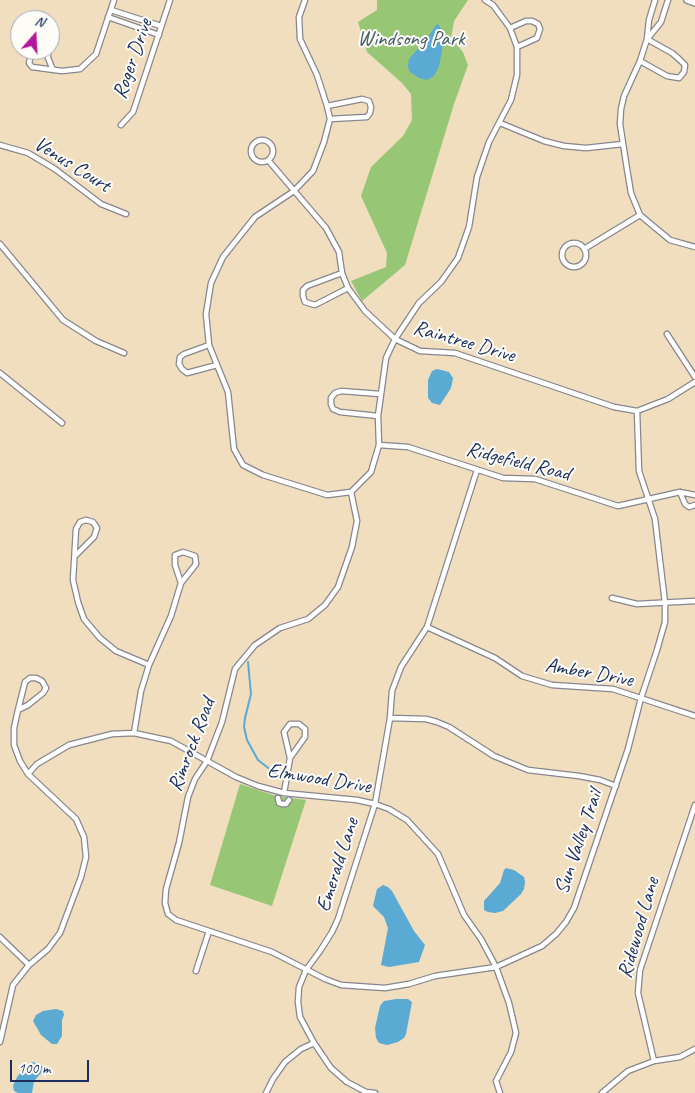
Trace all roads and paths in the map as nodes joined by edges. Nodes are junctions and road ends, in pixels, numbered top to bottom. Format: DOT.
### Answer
graph roads {
  1 [pos="114,0"];
  2 [pos="170,0"];
  3 [pos="305,0"];
  4 [pos="485,0"];
  5 [pos="655,0"];
  6 [pos="668,0"];
  7 [pos="687,0"];
  8 [pos="695,3"];
  9 [pos="111,10"];
  10 [pos="108,17"];
  11 [pos="161,26"];
  12 [pos="510,28"];
  13 [pos="159,35"];
  14 [pos="647,39"];
  15 [pos="517,47"];
  16 [pos="30,60"];
  17 [pos="49,60"];
  18 [pos="640,61"];
  19 [pos="53,70"];
  20 [pos="327,106"];
  21 [pos="330,119"];
  22 [pos="500,123"];
  23 [pos="121,125"];
  24 [pos="623,144"];
  25 [pos="0,145"];
  26 [pos="268,160"];
  27 [pos="294,191"];
  28 [pos="126,214"];
  29 [pos="640,215"];
  30 [pos="0,244"];
  31 [pos="695,247"];
  32 [pos="584,248"];
  33 [pos="342,273"];
  34 [pos="348,288"];
  35 [pos="667,334"];
  36 [pos="395,338"];
  37 [pos="209,345"];
  38 [pos="124,353"];
  39 [pos="217,365"];
  40 [pos="0,373"];
  41 [pos="695,377"];
  42 [pos="695,382"];
  43 [pos="380,394"];
  44 [pos="637,411"];
  45 [pos="378,416"];
  46 [pos="62,424"];
  47 [pos="379,445"];
  48 [pos="477,470"];
  49 [pos="351,492"];
  50 [pos="680,492"];
  51 [pos="695,495"];
  52 [pos="648,499"];
  53 [pos="695,505"];
  54 [pos="76,556"];
  55 [pos="181,583"];
  56 [pos="612,598"];
  57 [pos="695,601"];
  58 [pos="665,603"];
  59 [pos="427,627"];
  60 [pos="149,665"];
  61 [pos="641,698"];
  62 [pos="18,710"];
  63 [pos="695,716"];
  64 [pos="390,718"];
  65 [pos="134,733"];
  66 [pos="290,758"];
  67 [pos="206,761"];
  68 [pos="28,774"];
  69 [pos="616,786"];
  70 [pos="284,793"];
  71 [pos="278,798"];
  72 [pos="289,800"];
  73 [pos="375,804"];
  74 [pos="695,805"];
  75 [pos="209,932"];
  76 [pos="0,937"];
  77 [pos="29,966"];
  78 [pos="496,967"];
  79 [pos="306,970"];
  80 [pos="196,971"];
  81 [pos="1,1036"];
  82 [pos="0,1042"];
  83 [pos="314,1043"];
  84 [pos="695,1049"];
  85 [pos="654,1060"];
  86 [pos="266,1093"];
  87 [pos="375,1093"];
  88 [pos="500,1093"];
  89 [pos="602,1093"];
  1 -- 9 [label="street"];
  2 -- 11 [label="street, Roger Drive"];
  3 -- 20 [label="street"];
  4 -- 12 [label="street"];
  5 -- 14 [label="street"];
  6 -- 14 [label="street"];
  7 -- 8 [label="street"];
  9 -- 10 [label="street"];
  9 -- 11 [label="street"];
  10 -- 13 [label="street"];
  10 -- 19 [label="street"];
  11 -- 13 [label="street, Roger Drive"];
  12 -- 15 [label="street"];
  12 -- 15 [label="street"];
  13 -- 23 [label="street, Roger Drive"];
  14 -- 18 [label="street"];
  14 -- 18 [label="street"];
  15 -- 22 [label="street"];
  16 -- 19 [label="street"];
  17 -- 19 [label="street"];
  18 -- 24 [label="street"];
  20 -- 21 [label="street"];
  20 -- 21 [label="street"];
  21 -- 27 [label="street"];
  22 -- 24 [label="street"];
  22 -- 36 [label="street"];
  24 -- 29 [label="street"];
  25 -- 28 [label="street, Venus Court"];
  26 -- 26 [label="street"];
  26 -- 27 [label="street, Raintree Drive"];
  27 -- 33 [label="street, Raintree Drive"];
  27 -- 37 [label="street"];
  29 -- 31 [label="street"];
  29 -- 32 [label="street"];
  30 -- 38 [label="street"];
  32 -- 32 [label="street"];
  33 -- 34 [label="street, Raintree Drive"];
  33 -- 34 [label="street"];
  34 -- 36 [label="street, Raintree Drive"];
  35 -- 41 [label="street"];
  36 -- 43 [label="street"];
  36 -- 44 [label="street, Raintree Drive"];
  37 -- 39 [label="street"];
  37 -- 39 [label="street"];
  39 -- 49 [label="street"];
  40 -- 46 [label="street"];
  42 -- 44 [label="street"];
  43 -- 45 [label="street"];
  43 -- 45 [label="street"];
  44 -- 52 [label="street, Sun Valley Trail"];
  45 -- 47 [label="street"];
  47 -- 48 [label="street, Ridgefield Road"];
  47 -- 49 [label="street"];
  48 -- 52 [label="street, Ridgefield Road"];
  48 -- 59 [label="street, Emerald Lane"];
  49 -- 67 [label="street, Rimrock Road"];
  50 -- 51 [label="street"];
  50 -- 52 [label="street, Ridgefield Road"];
  50 -- 53 [label="street"];
  52 -- 58 [label="street, Sun Valley Trail"];
  54 -- 54 [label="street"];
  54 -- 60 [label="street"];
  55 -- 55 [label="street"];
  55 -- 60 [label="street"];
  56 -- 58 [label="street"];
  57 -- 58 [label="street"];
  58 -- 61 [label="street, Sun Valley Trail"];
  59 -- 61 [label="street, Amber Drive"];
  59 -- 64 [label="street, Emerald Lane"];
  60 -- 65 [label="street"];
  61 -- 63 [label="street, Amber Drive"];
  61 -- 69 [label="street, Sun Valley Trail"];
  62 -- 62 [label="street"];
  62 -- 68 [label="street"];
  64 -- 69 [label="street"];
  64 -- 73 [label="street, Emerald Lane"];
  65 -- 67 [label="street, Elmwood Drive"];
  65 -- 68 [label="street, Elmwood Drive"];
  66 -- 66 [label="street"];
  66 -- 70 [label="street"];
  67 -- 70 [label="street, Elmwood Drive"];
  67 -- 75 [label="street, Rimrock Road"];
  68 -- 77 [label="street"];
  69 -- 78 [label="street, Sun Valley Trail"];
  70 -- 73 [label="street, Elmwood Drive"];
  71 -- 72 [label="street"];
  73 -- 78 [label="street, Elmwood Drive"];
  73 -- 79 [label="street, Emerald Lane"];
  74 -- 85 [label="street, Ridewood Lane"];
  75 -- 79 [label="street, Rimrock Road"];
  75 -- 80 [label="street"];
  76 -- 77 [label="street"];
  77 -- 81 [label="street"];
  78 -- 79 [label="street, Sun Valley Trail"];
  78 -- 88 [label="street, Elmwood Drive"];
  79 -- 83 [label="street, Emerald Lane"];
  81 -- 82 [label="street"];
  83 -- 86 [label="street"];
  83 -- 87 [label="street, Emerald Lane"];
  84 -- 85 [label="street"];
  85 -- 89 [label="street"];
}
